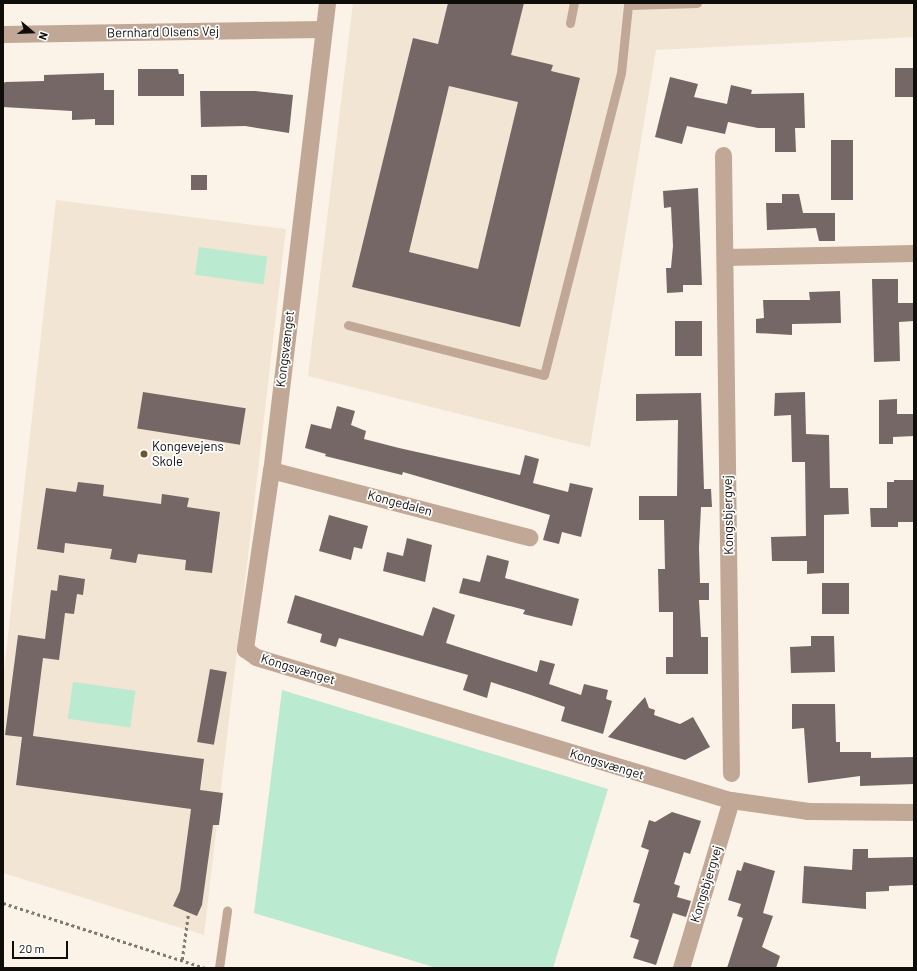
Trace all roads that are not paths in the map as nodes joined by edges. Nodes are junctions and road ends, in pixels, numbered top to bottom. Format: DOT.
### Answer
graph roads {
  1 [pos="326,3"];
  2 [pos="574,3"];
  3 [pos="697,3"];
  4 [pos="570,23"];
  5 [pos="323,29"];
  6 [pos="3,34"];
  7 [pos="723,155"];
  8 [pos="914,252"];
  9 [pos="725,257"];
  10 [pos="348,326"];
  11 [pos="271,470"];
  12 [pos="529,537"];
  13 [pos="731,773"];
  14 [pos="731,800"];
  15 [pos="914,812"];
  16 [pos="227,911"];
  17 [pos="219,968"];
  18 [pos="681,968"];
  1 -- 5 [label="street, Kongsvænget"];
  2 -- 4 [label="lane"];
  3 -- 10 [label="lane"];
  5 -- 6 [label="street, Bernhard Olsens Vej"];
  5 -- 11 [label="street, Kongsvænget"];
  7 -- 9 [label="street, Kongsbjergvej"];
  8 -- 9 [label="street"];
  9 -- 13 [label="street, Kongsbjergvej"];
  11 -- 12 [label="street, Kongedalen"];
  11 -- 14 [label="street, Kongsvænget"];
  14 -- 15 [label="street, Kongsvænget"];
  14 -- 18 [label="street, Kongsbjergvej"];
  16 -- 17 [label="lane"];
}
